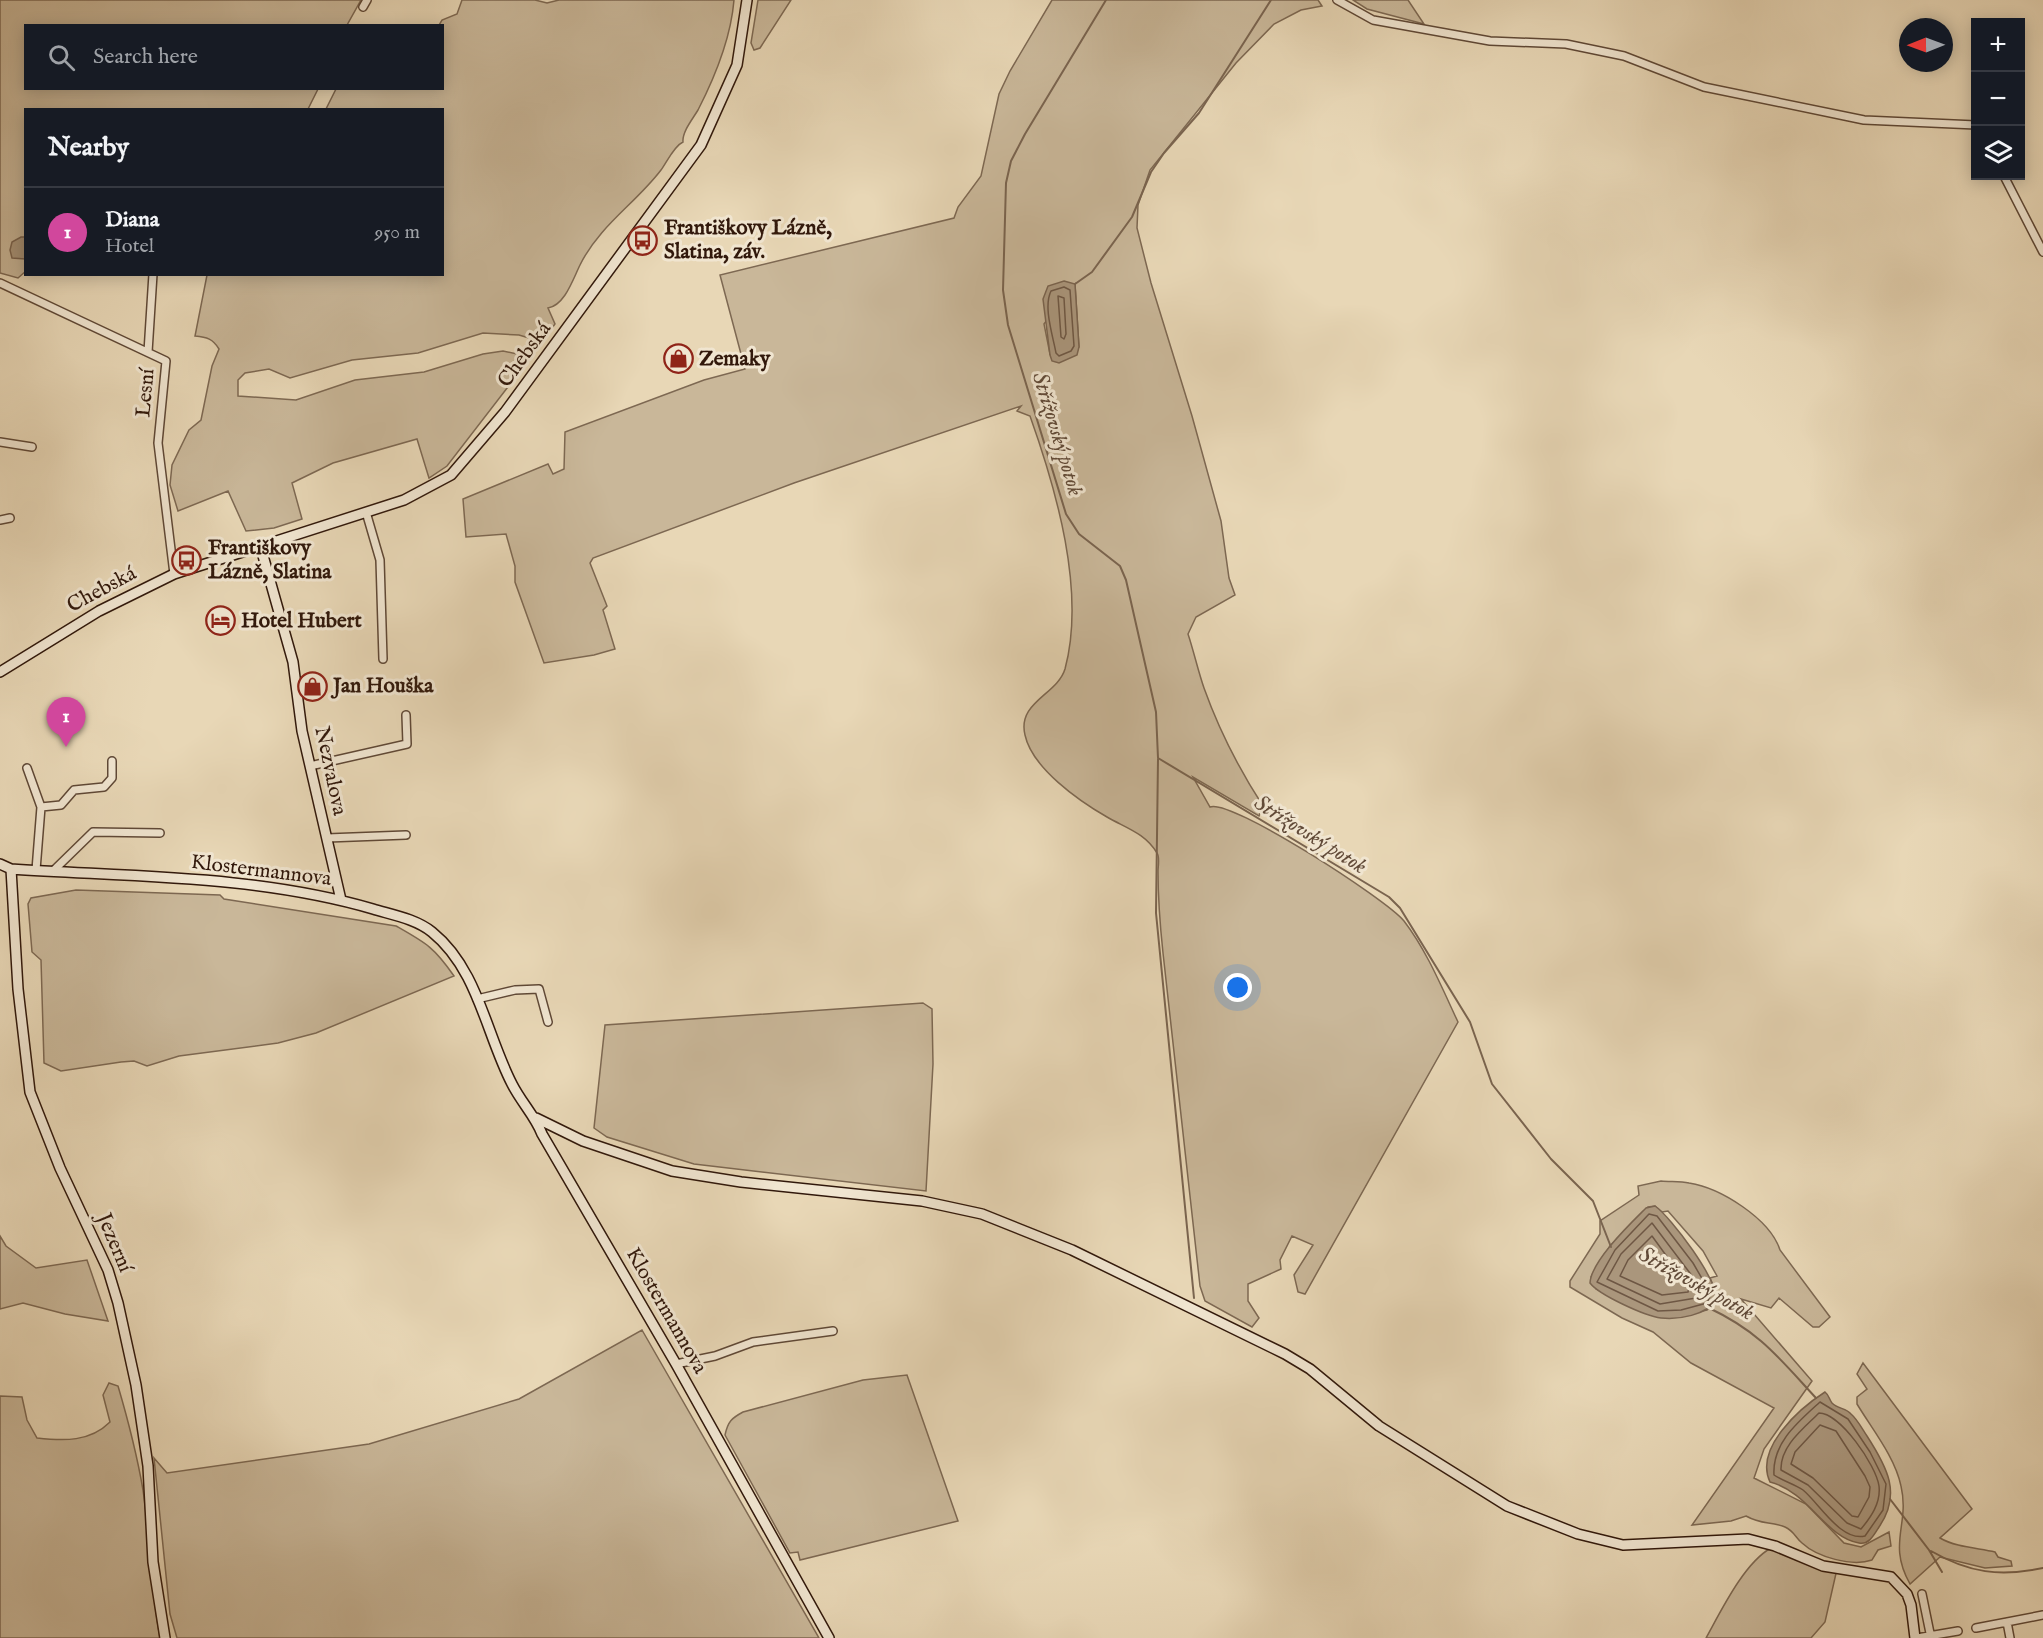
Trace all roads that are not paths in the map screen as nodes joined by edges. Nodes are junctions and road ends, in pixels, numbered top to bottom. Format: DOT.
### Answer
graph roads {
  1 [pos="367,0"];
  2 [pos="747,0"];
  3 [pos="1337,0"];
  4 [pos="363,8"];
  5 [pos="1971,123"];
  6 [pos="2006,180"];
  7 [pos="2043,252"];
  8 [pos="153,276"];
  9 [pos="0,283"];
  10 [pos="148,352"];
  11 [pos="0,442"];
  12 [pos="32,447"];
  13 [pos="366,512"];
  14 [pos="10,518"];
  15 [pos="0,520"];
  16 [pos="260,545"];
  17 [pos="174,574"];
  18 [pos="383,659"];
  19 [pos="0,672"];
  20 [pos="406,715"];
  21 [pos="112,761"];
  22 [pos="310,766"];
  23 [pos="27,768"];
  24 [pos="41,807"];
  25 [pos="160,833"];
  26 [pos="406,835"];
  27 [pos="327,838"];
  28 [pos="0,864"];
  29 [pos="11,869"];
  30 [pos="36,870"];
  31 [pos="53,871"];
  32 [pos="341,900"];
  33 [pos="477,999"];
  34 [pos="548,1022"];
  35 [pos="536,1118"];
  36 [pos="833,1331"];
  37 [pos="676,1364"];
  38 [pos="1923,1594"];
  39 [pos="2043,1615"];
  40 [pos="2007,1622"];
  41 [pos="1976,1628"];
  42 [pos="1958,1631"];
  43 [pos="1931,1637"];
  44 [pos="165,1638"];
  45 [pos="829,1638"];
  46 [pos="1916,1638"];
  47 [pos="2010,1638"];
  1 -- 4 [label="street"];
  2 -- 13 [label="street, Chebská"];
  3 -- 5 [label="street"];
  6 -- 7 [label="street"];
  8 -- 10 [label="street"];
  9 -- 10 [label="street, Lesní"];
  10 -- 17 [label="street, Lesní"];
  11 -- 12 [label="street"];
  13 -- 16 [label="street, Chebská"];
  13 -- 18 [label="street"];
  14 -- 15 [label="street"];
  16 -- 17 [label="street, Chebská"];
  16 -- 22 [label="street, Nezvalova"];
  17 -- 19 [label="street, Chebská"];
  20 -- 22 [label="street"];
  21 -- 24 [label="street"];
  22 -- 27 [label="street, Nezvalova"];
  23 -- 24 [label="street"];
  24 -- 30 [label="street"];
  25 -- 31 [label="street"];
  26 -- 27 [label="street"];
  27 -- 32 [label="street, Nezvalova"];
  28 -- 29 [label="street, Klostermannova"];
  29 -- 30 [label="street, Klostermannova"];
  29 -- 44 [label="street, Jezerní"];
  30 -- 31 [label="street, Klostermannova"];
  31 -- 32 [label="street, Klostermannova"];
  32 -- 33 [label="street, Klostermannova"];
  33 -- 34 [label="street"];
  33 -- 35 [label="street, Klostermannova"];
  35 -- 37 [label="street, Klostermannova"];
  35 -- 46 [label="street"];
  36 -- 37 [label="street"];
  37 -- 45 [label="street, Klostermannova"];
  38 -- 43 [label="street"];
  39 -- 40 [label="street"];
  40 -- 41 [label="street"];
  40 -- 47 [label="street"];
  42 -- 43 [label="street"];
  43 -- 46 [label="street"];
}
